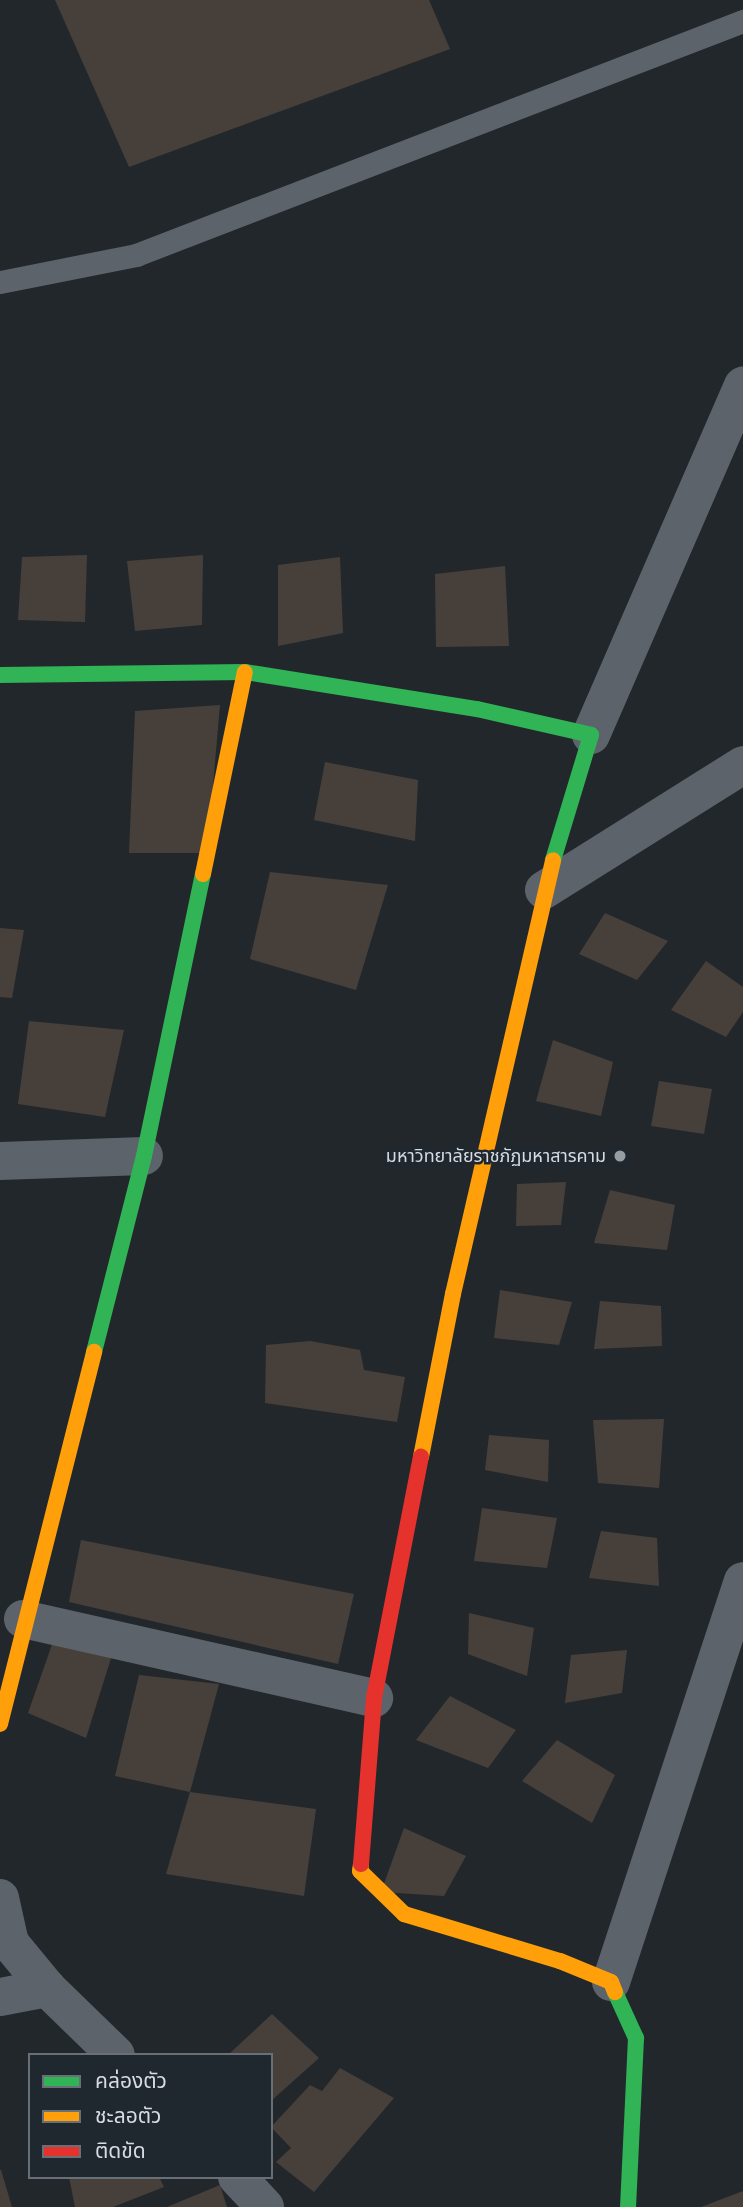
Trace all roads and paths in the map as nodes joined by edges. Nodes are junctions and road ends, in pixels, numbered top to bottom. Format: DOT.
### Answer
graph roads {
  1 [pos="743,21"];
  2 [pos="0,282"];
  3 [pos="743,386"];
  4 [pos="245,672"];
  5 [pos="0,675"];
  6 [pos="591,735"];
  7 [pos="743,765"];
  8 [pos="544,890"];
  9 [pos="144,1156"];
  10 [pos="0,1161"];
  11 [pos="743,1581"];
  12 [pos="23,1619"];
  13 [pos="374,1698"];
  14 [pos="0,1724"];
  15 [pos="0,1898"];
  16 [pos="611,1982"];
  17 [pos="47,1988"];
  18 [pos="0,1997"];
  19 [pos="114,2053"];
  20 [pos="239,2179"];
  21 [pos="265,2207"];
  22 [pos="628,2207"];
  1 -- 2 [label="lane"];
  3 -- 6 [label="street"];
  4 -- 5 [label="street"];
  4 -- 6 [label="street"];
  4 -- 9 [label="street"];
  6 -- 8 [label="street"];
  7 -- 8 [label="street"];
  8 -- 13 [label="street"];
  9 -- 10 [label="street"];
  9 -- 12 [label="street"];
  11 -- 16 [label="street"];
  12 -- 13 [label="street"];
  12 -- 14 [label="street"];
  13 -- 16 [label="street"];
  15 -- 17 [label="street"];
  16 -- 22 [label="street"];
  17 -- 18 [label="street"];
  17 -- 19 [label="street"];
  20 -- 21 [label="street"];
}
